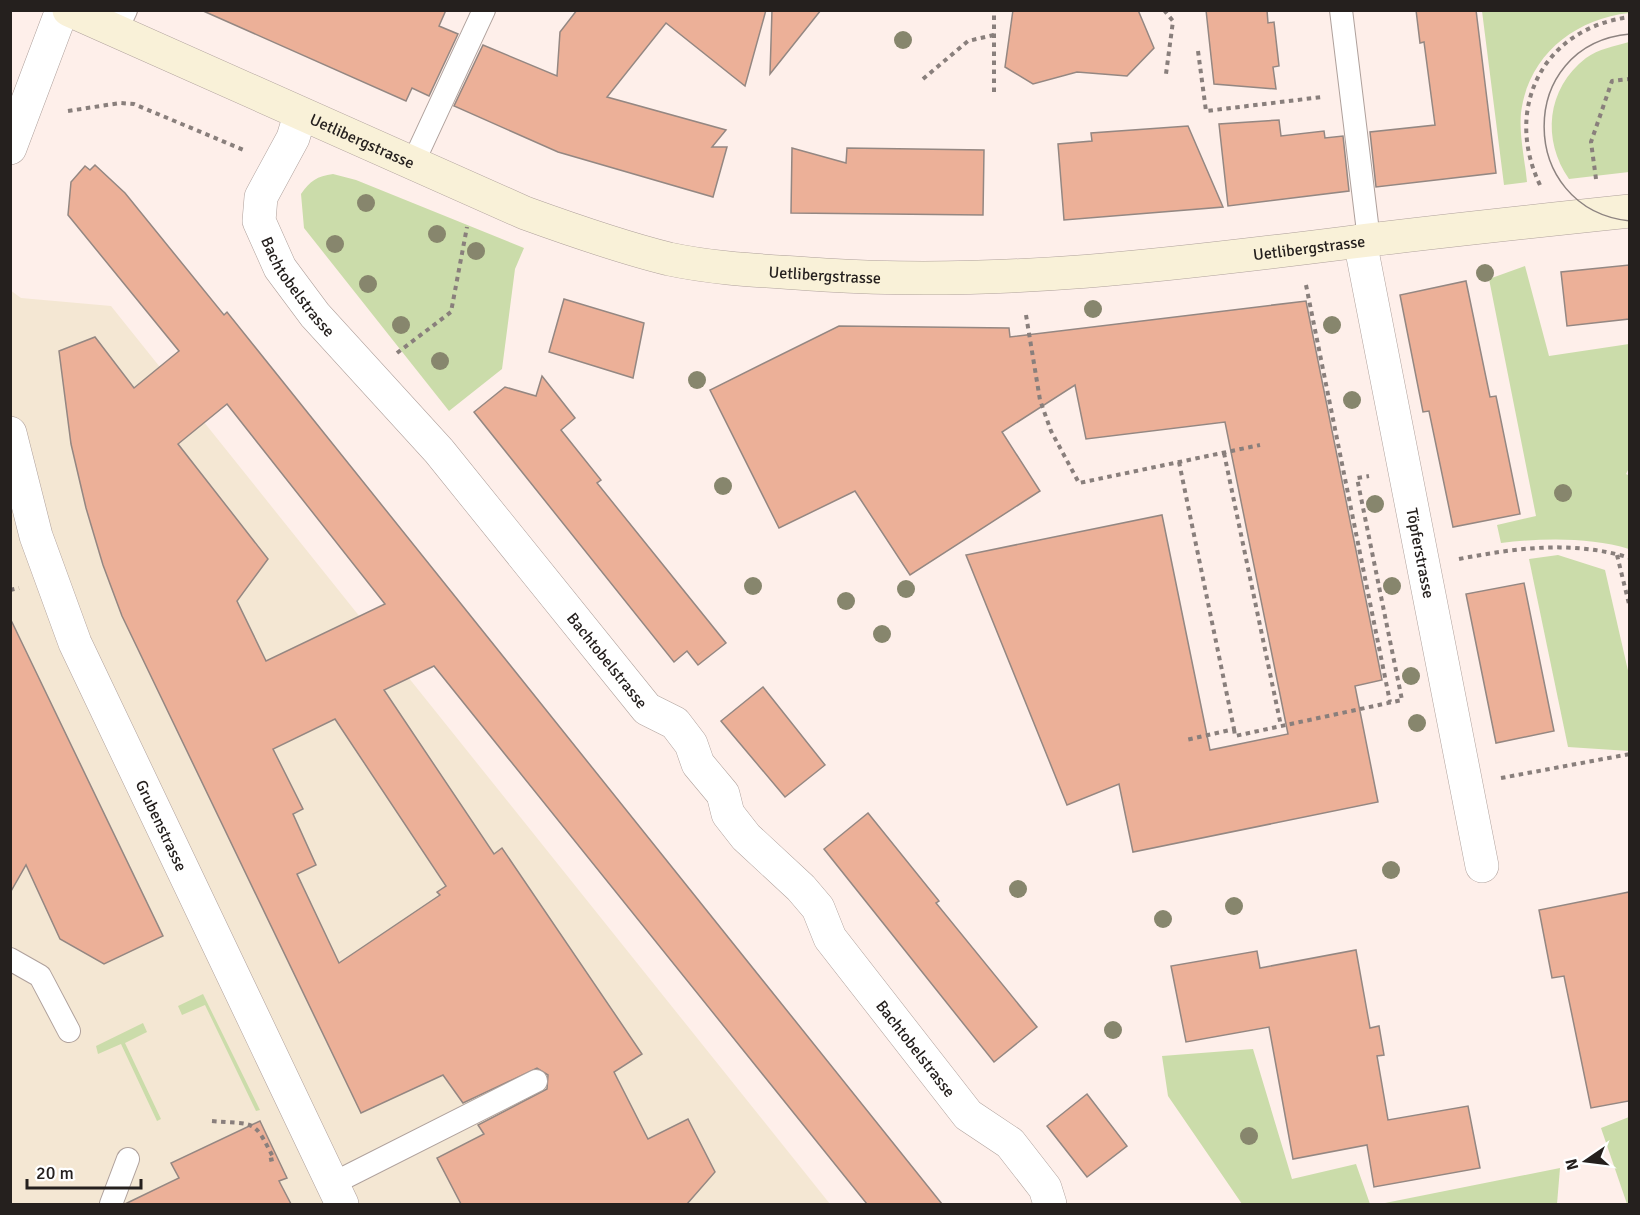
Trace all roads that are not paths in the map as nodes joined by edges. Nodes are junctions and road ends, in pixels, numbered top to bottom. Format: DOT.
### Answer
graph roads {
  1 [pos="62,10"];
  2 [pos="69,10"];
  3 [pos="484,10"];
  4 [pos="1341,10"];
  5 [pos="121,21"];
  6 [pos="300,115"];
  7 [pos="10,148"];
  8 [pos="413,163"];
  9 [pos="1629,211"];
  10 [pos="1365,241"];
  11 [pos="10,433"];
  12 [pos="1482,866"];
  13 [pos="10,959"];
  14 [pos="69,1032"];
  15 [pos="536,1081"];
  16 [pos="128,1160"];
  17 [pos="337,1194"];
  18 [pos="111,1204"];
  19 [pos="1050,1204"];
  1 -- 7 [label="street"];
  2 -- 5 [label="main road, Uetlibergstrasse"];
  3 -- 8 [label="lane"];
  4 -- 10 [label="lane"];
  5 -- 6 [label="main road, Uetlibergstrasse"];
  6 -- 8 [label="main road, Uetlibergstrasse"];
  6 -- 19 [label="street, Bachtobelstrasse"];
  8 -- 10 [label="main road, Uetlibergstrasse"];
  9 -- 10 [label="main road, Uetlibergstrasse"];
  10 -- 12 [label="street, Töpferstrasse"];
  11 -- 17 [label="street, Grubenstrasse"];
  13 -- 14 [label="lane"];
  15 -- 17 [label="lane"];
  16 -- 18 [label="lane"];
}
